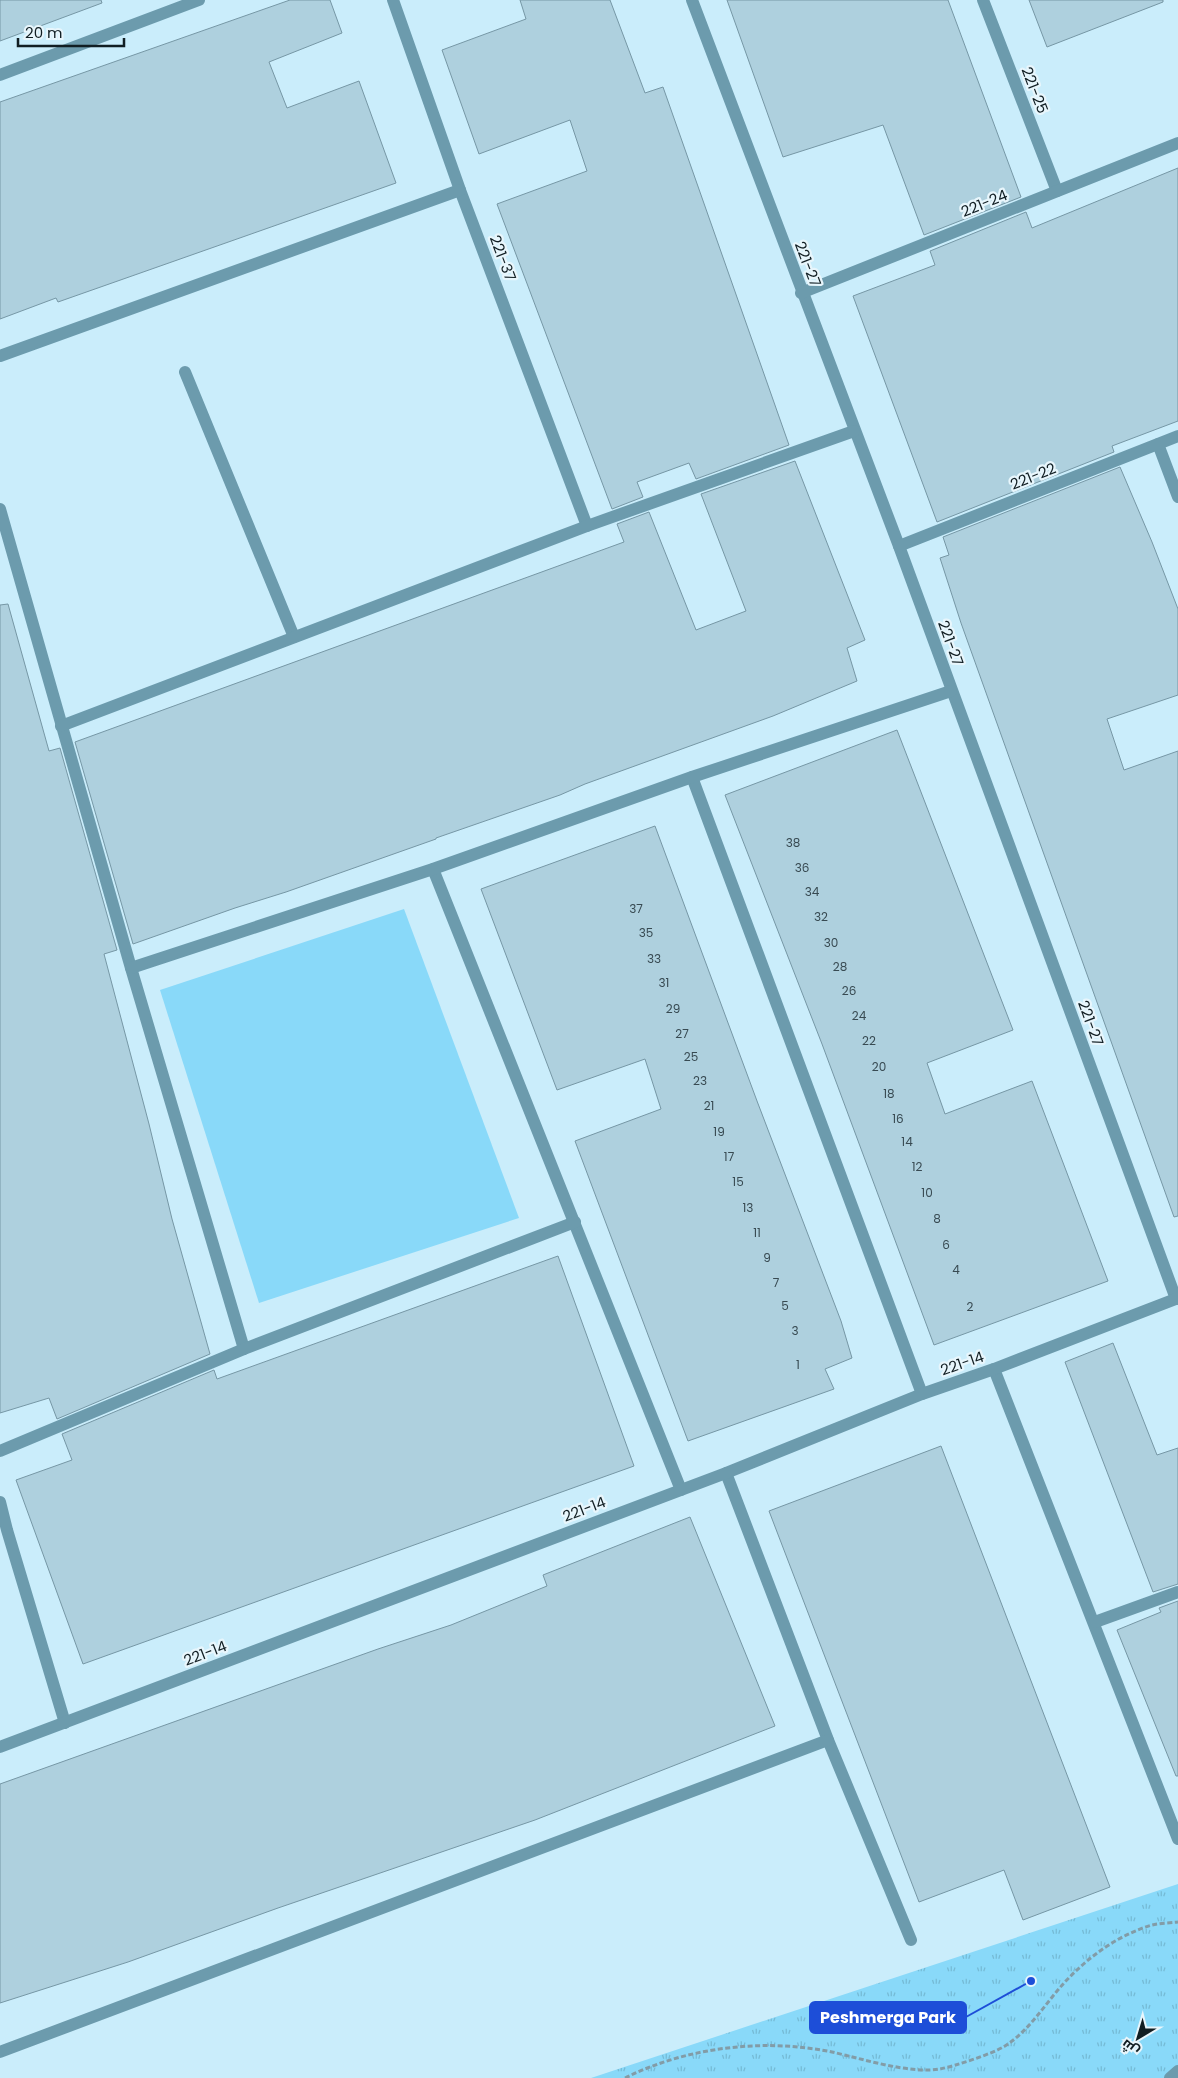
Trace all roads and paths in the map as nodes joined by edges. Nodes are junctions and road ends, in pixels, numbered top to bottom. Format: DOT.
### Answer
graph roads {
  1 [pos="199,0"];
  2 [pos="393,0"];
  3 [pos="692,0"];
  4 [pos="983,0"];
  5 [pos="0,75"];
  6 [pos="1178,143"];
  7 [pos="460,190"];
  8 [pos="1057,191"];
  9 [pos="801,293"];
  10 [pos="0,356"];
  11 [pos="186,372"];
  12 [pos="854,431"];
  13 [pos="1178,436"];
  14 [pos="1158,444"];
  15 [pos="1178,497"];
  16 [pos="0,509"];
  17 [pos="587,526"];
  18 [pos="899,546"];
  19 [pos="294,637"];
  20 [pos="951,691"];
  21 [pos="61,726"];
  22 [pos="692,777"];
  23 [pos="433,869"];
  24 [pos="131,968"];
  25 [pos="575,1222"];
  26 [pos="1177,1298"];
  27 [pos="244,1350"];
  28 [pos="994,1369"];
  29 [pos="922,1394"];
  30 [pos="0,1451"];
  31 [pos="726,1473"];
  32 [pos="681,1490"];
  33 [pos="0,1502"];
  34 [pos="3,1531"];
  35 [pos="1178,1592"];
  36 [pos="1094,1622"];
  37 [pos="65,1723"];
  38 [pos="828,1740"];
  39 [pos="0,1747"];
  40 [pos="1178,1839"];
  41 [pos="1178,1922"];
  42 [pos="911,1940"];
  43 [pos="0,2052"];
  44 [pos="1178,2071"];
  45 [pos="625,2078"];
  46 [pos="1170,2078"];
  1 -- 5 [label="street"];
  2 -- 7 [label="street, 221-37"];
  3 -- 9 [label="street, 221-27"];
  4 -- 8 [label="street, 221-25"];
  6 -- 8 [label="street, 221-24"];
  7 -- 10 [label="street"];
  7 -- 17 [label="street, 221-37"];
  8 -- 9 [label="street, 221-24"];
  9 -- 12 [label="street, 221-27"];
  11 -- 19 [label="street"];
  12 -- 17 [label="street"];
  12 -- 18 [label="street, 221-27"];
  13 -- 14 [label="street, 221-22"];
  14 -- 15 [label="street"];
  14 -- 18 [label="street, 221-22"];
  16 -- 21 [label="street"];
  17 -- 19 [label="street"];
  18 -- 20 [label="street, 221-27"];
  19 -- 21 [label="street"];
  20 -- 22 [label="street"];
  20 -- 26 [label="street, 221-27"];
  21 -- 24 [label="street"];
  22 -- 23 [label="street"];
  22 -- 29 [label="street"];
  23 -- 24 [label="street"];
  23 -- 25 [label="street"];
  24 -- 27 [label="street"];
  25 -- 27 [label="street"];
  25 -- 32 [label="street"];
  26 -- 28 [label="street, 221-14"];
  27 -- 30 [label="street"];
  28 -- 29 [label="street, 221-14"];
  28 -- 36 [label="street"];
  29 -- 31 [label="street, 221-14"];
  31 -- 32 [label="street, 221-14"];
  31 -- 38 [label="street"];
  32 -- 37 [label="street, 221-14"];
  33 -- 34 [label="street"];
  34 -- 37 [label="street"];
  35 -- 36 [label="street"];
  36 -- 40 [label="street"];
  37 -- 39 [label="street, 221-14"];
  38 -- 42 [label="street"];
  38 -- 43 [label="street"];
  41 -- 45 [label="path"];
  44 -- 46 [label="street"];
}
